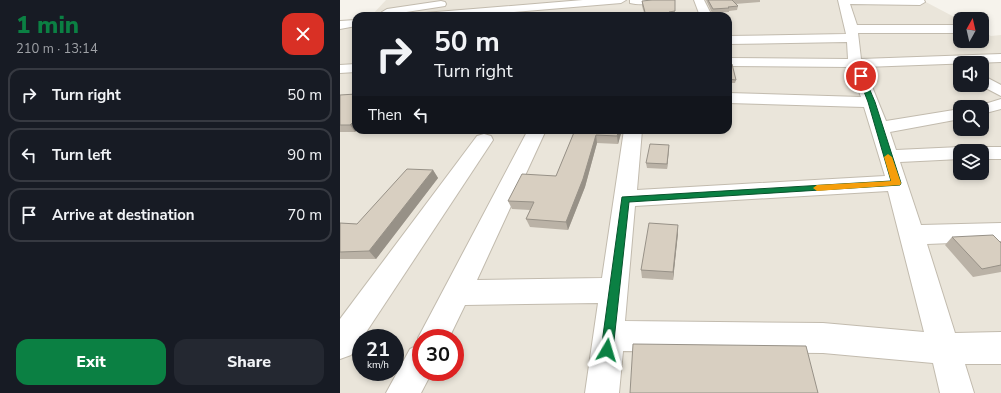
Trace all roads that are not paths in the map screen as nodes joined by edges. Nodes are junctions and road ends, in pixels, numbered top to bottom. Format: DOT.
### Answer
graph roads {
  1 [pos="621,0"];
  2 [pos="654,0"];
  3 [pos="699,0"];
  4 [pos="844,0"];
  5 [pos="634,1"];
  6 [pos="450,2"];
  7 [pos="920,2"];
  8 [pos="516,8"];
  9 [pos="387,12"];
  10 [pos="470,12"];
  11 [pos="637,12"];
  12 [pos="704,12"];
  13 [pos="352,24"];
  14 [pos="340,25"];
  15 [pos="953,29"];
  16 [pos="852,33"];
  17 [pos="732,40"];
  18 [pos="1001,58"];
  19 [pos="732,60"];
  20 [pos="948,61"];
  21 [pos="855,63"];
  22 [pos="953,64"];
  23 [pos="352,68"];
  24 [pos="340,69"];
  25 [pos="989,84"];
  26 [pos="1001,91"];
  27 [pos="732,98"];
  28 [pos="871,102"];
  29 [pos="1001,104"];
  30 [pos="989,107"];
  31 [pos="953,115"];
  32 [pos="879,128"];
  33 [pos="535,134"];
  34 [pos="633,134"];
  35 [pos="484,140"];
  36 [pos="953,153"];
  37 [pos="989,153"];
  38 [pos="1001,153"];
  39 [pos="888,156"];
  40 [pos="897,183"];
  41 [pos="625,199"];
  42 [pos="1001,232"];
  43 [pos="912,235"];
  44 [pos="614,290"];
  45 [pos="457,293"];
  46 [pos="438,329"];
  47 [pos="609,336"];
  48 [pos="340,344"];
  49 [pos="1001,348"];
  50 [pos="945,349"];
  51 [pos="412,376"];
  52 [pos="403,393"];
  53 [pos="602,393"];
  54 [pos="957,393"];
  1 -- 8 [label="street"];
  2 -- 5 [label="street"];
  3 -- 12 [label="street"];
  4 -- 7 [label="street"];
  4 -- 16 [label="street"];
  5 -- 11 [label="street"];
  6 -- 9 [label="street"];
  8 -- 10 [label="street"];
  13 -- 14 [label="street"];
  15 -- 16 [label="street"];
  16 -- 17 [label="street"];
  16 -- 21 [label="street"];
  18 -- 20 [label="street"];
  19 -- 21 [label="street"];
  20 -- 21 [label="street"];
  20 -- 22 [label="street"];
  21 -- 28 [label="street"];
  23 -- 24 [label="street"];
  25 -- 26 [label="street"];
  27 -- 28 [label="street"];
  28 -- 32 [label="street"];
  29 -- 30 [label="street"];
  31 -- 32 [label="street"];
  32 -- 39 [label="street"];
  33 -- 45 [label="street"];
  34 -- 41 [label="street"];
  35 -- 48 [label="street"];
  36 -- 39 [label="street"];
  37 -- 38 [label="street"];
  39 -- 40 [label="street"];
  40 -- 41 [label="street"];
  40 -- 43 [label="street"];
  41 -- 44 [label="street"];
  42 -- 43 [label="street"];
  43 -- 50 [label="street"];
  44 -- 45 [label="street"];
  44 -- 47 [label="street"];
  45 -- 46 [label="street"];
  47 -- 50 [label="street"];
  47 -- 53 [label="street"];
  49 -- 50 [label="street"];
  50 -- 54 [label="street"];
  51 -- 52 [label="street"];
}
